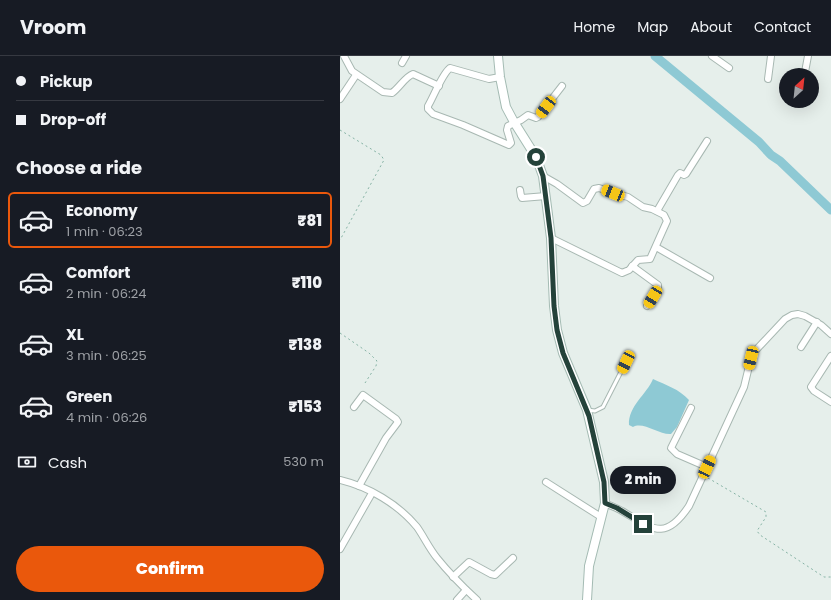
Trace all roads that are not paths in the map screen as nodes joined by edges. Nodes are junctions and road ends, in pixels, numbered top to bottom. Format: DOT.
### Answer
graph roads {
  1 [pos="344,56"];
  2 [pos="406,56"];
  3 [pos="498,56"];
  4 [pos="712,56"];
  5 [pos="771,56"];
  6 [pos="808,56"];
  7 [pos="402,64"];
  8 [pos="729,68"];
  9 [pos="806,68"];
  10 [pos="356,75"];
  11 [pos="500,77"];
  12 [pos="768,79"];
  13 [pos="439,86"];
  14 [pos="562,86"];
  15 [pos="340,99"];
  16 [pos="514,122"];
  17 [pos="708,141"];
  18 [pos="543,176"];
  19 [pos="520,190"];
  20 [pos="546,196"];
  21 [pos="657,211"];
  22 [pos="551,238"];
  23 [pos="656,247"];
  24 [pos="632,266"];
  25 [pos="710,278"];
  26 [pos="647,306"];
  27 [pos="817,322"];
  28 [pos="831,334"];
  29 [pos="801,347"];
  30 [pos="831,356"];
  31 [pos="626,362"];
  32 [pos="831,402"];
  33 [pos="354,408"];
  34 [pos="691,408"];
  35 [pos="588,410"];
  36 [pos="707,467"];
  37 [pos="340,480"];
  38 [pos="546,482"];
  39 [pos="359,486"];
  40 [pos="372,493"];
  41 [pos="605,503"];
  42 [pos="601,517"];
  43 [pos="340,549"];
  44 [pos="513,558"];
  45 [pos="454,577"];
  46 [pos="466,590"];
  47 [pos="457,600"];
  48 [pos="477,600"];
  49 [pos="587,600"];
  1 -- 10 [label="street"];
  2 -- 7 [label="street"];
  3 -- 11 [label="street"];
  4 -- 8 [label="street"];
  5 -- 12 [label="street"];
  6 -- 9 [label="street"];
  10 -- 13 [label="street"];
  10 -- 15 [label="street"];
  11 -- 13 [label="street"];
  11 -- 16 [label="street"];
  13 -- 16 [label="street"];
  14 -- 16 [label="street"];
  16 -- 18 [label="street"];
  17 -- 21 [label="street"];
  18 -- 20 [label="street"];
  18 -- 21 [label="street"];
  19 -- 20 [label="street"];
  20 -- 22 [label="street"];
  21 -- 23 [label="street"];
  22 -- 24 [label="street"];
  22 -- 35 [label="street"];
  23 -- 24 [label="street"];
  23 -- 25 [label="street"];
  24 -- 26 [label="street"];
  27 -- 28 [label="street"];
  27 -- 29 [label="street"];
  27 -- 36 [label="street"];
  30 -- 32 [label="street"];
  31 -- 35 [label="lane"];
  33 -- 39 [label="street"];
  34 -- 36 [label="street"];
  35 -- 41 [label="street"];
  36 -- 41 [label="street"];
  37 -- 39 [label="street"];
  38 -- 42 [label="street"];
  39 -- 40 [label="street"];
  40 -- 43 [label="street"];
  40 -- 45 [label="street"];
  41 -- 42 [label="street"];
  42 -- 49 [label="street"];
  44 -- 45 [label="street"];
  45 -- 46 [label="street"];
  46 -- 47 [label="street"];
  46 -- 48 [label="street"];
}
